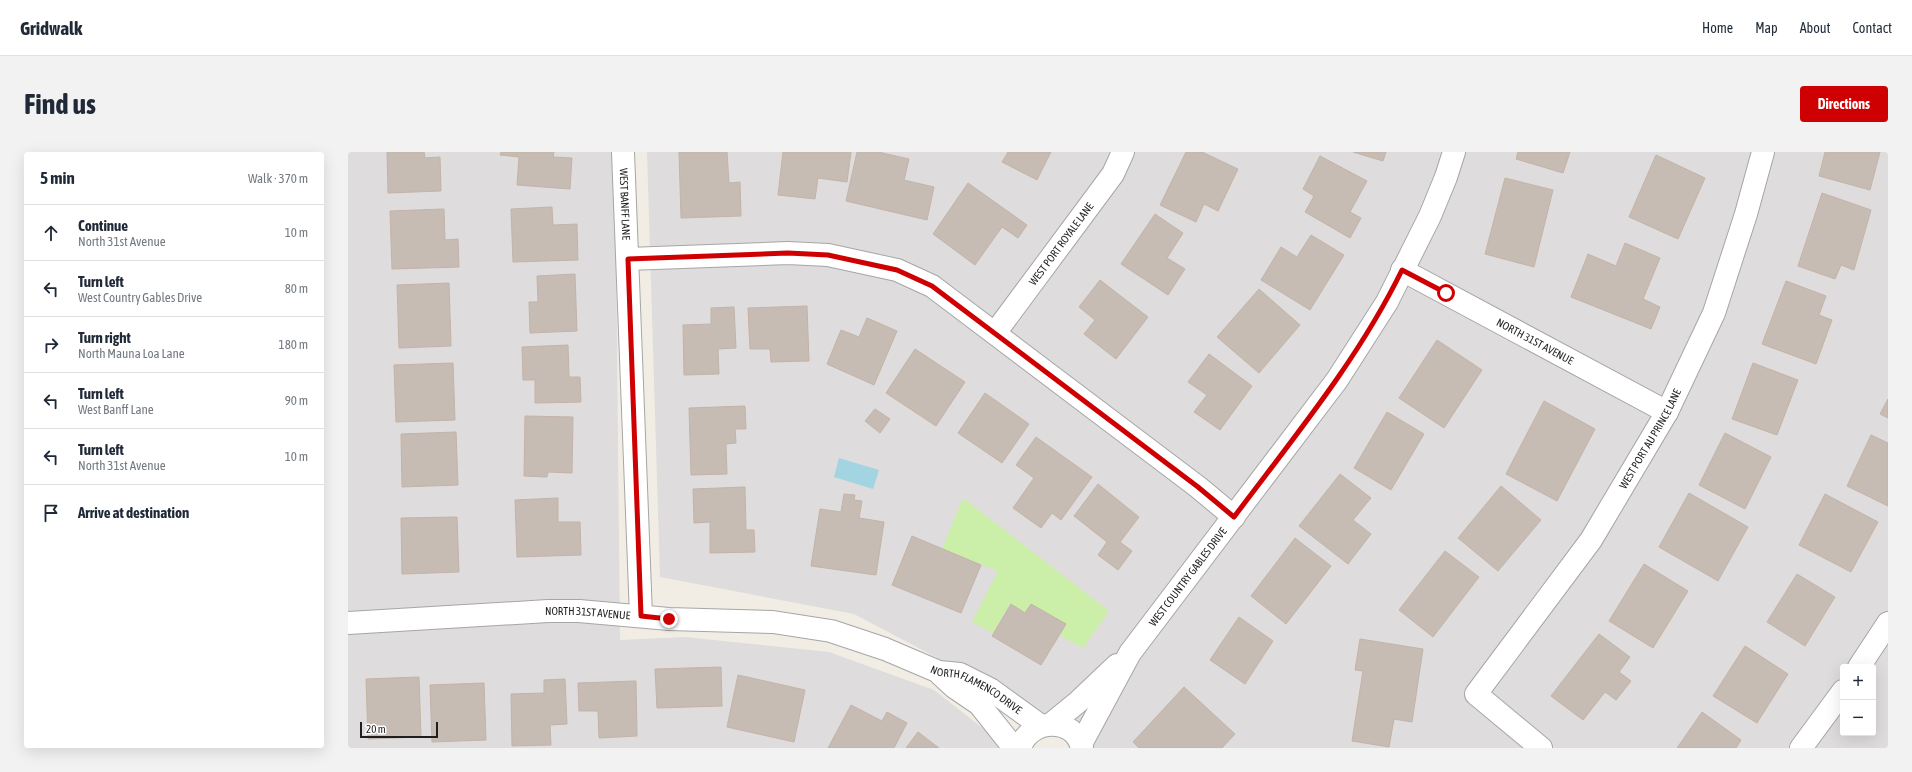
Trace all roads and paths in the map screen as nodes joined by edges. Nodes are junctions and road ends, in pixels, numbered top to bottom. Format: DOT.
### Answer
graph roads {
  1 [pos="623,152"];
  2 [pos="1123,152"];
  3 [pos="1454,152"];
  4 [pos="1763,152"];
  5 [pos="628,259"];
  6 [pos="1402,270"];
  7 [pos="995,333"];
  8 [pos="1667,412"];
  9 [pos="1234,517"];
  10 [pos="641,616"];
  11 [pos="348,623"];
  12 [pos="1888,623"];
  13 [pos="1130,653"];
  14 [pos="1861,664"];
  15 [pos="939,672"];
  16 [pos="1840,695"];
  17 [pos="1046,725"];
  18 [pos="1082,746"];
  19 [pos="1014,748"];
  20 [pos="1020,748"];
  21 [pos="1541,748"];
  22 [pos="1801,748"];
  1 -- 5 [label="street, WEST BANFF LANE"];
  2 -- 7 [label="street, WEST PORT ROYALE LANE"];
  3 -- 6 [label="street, WEST COUNTRY GABLES DRIVE"];
  4 -- 8 [label="street, WEST PORT AU PRINCE LANE"];
  5 -- 7 [label="street"];
  5 -- 10 [label="street, WEST BANFF LANE"];
  6 -- 8 [label="street, NORTH 31ST AVENUE"];
  6 -- 9 [label="street, WEST COUNTRY GABLES DRIVE"];
  7 -- 9 [label="street"];
  8 -- 21 [label="street, WEST PORT AU PRINCE LANE"];
  9 -- 13 [label="street, WEST COUNTRY GABLES DRIVE"];
  10 -- 11 [label="street, NORTH 31ST AVENUE"];
  10 -- 15 [label="street, NORTH 31ST AVENUE"];
  12 -- 14 [label="street"];
  13 -- 17 [label="street, WEST COUNTRY GABLES DRIVE"];
  13 -- 18 [label="street, WEST COUNTRY GABLES DRIVE"];
  15 -- 17 [label="street, NORTH FLAMENCO DRIVE"];
  15 -- 19 [label="street, NORTH FLAMENCO DRIVE"];
  16 -- 22 [label="street"];
  17 -- 18 [label="street, NORTH FLAMENCO DRIVE"];
  17 -- 20 [label="street, NORTH FLAMENCO DRIVE"];
}
